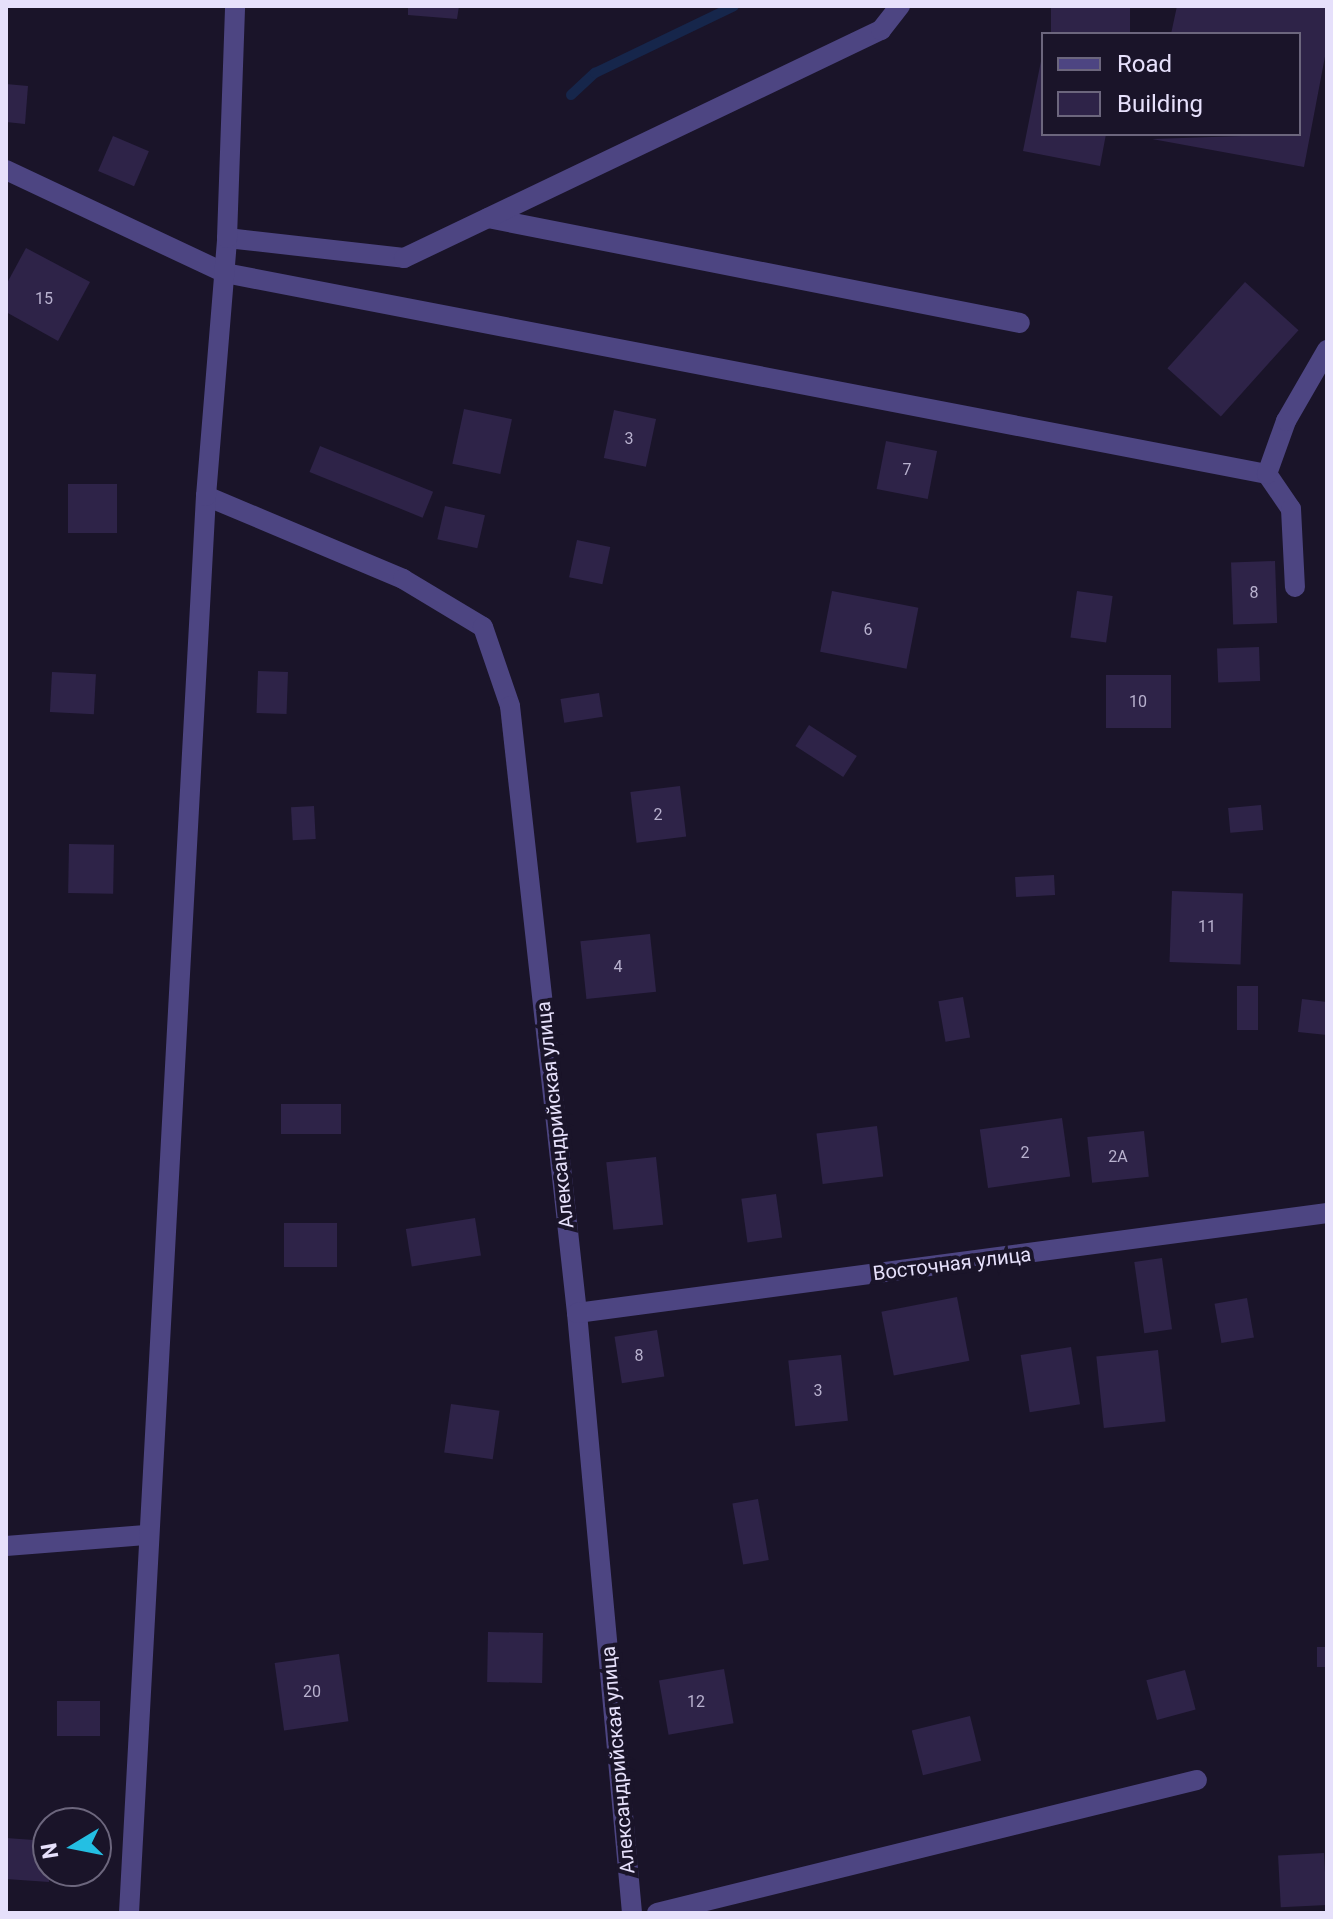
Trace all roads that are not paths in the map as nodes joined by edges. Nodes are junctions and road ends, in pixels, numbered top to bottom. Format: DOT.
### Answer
graph roads {
  1 [pos="235,6"];
  2 [pos="900,6"];
  3 [pos="6,170"];
  4 [pos="488,218"];
  5 [pos="227,238"];
  6 [pos="225,273"];
  7 [pos="1020,323"];
  8 [pos="1327,350"];
  9 [pos="1267,474"];
  10 [pos="206,496"];
  11 [pos="1295,587"];
  12 [pos="1327,1213"];
  13 [pos="577,1313"];
  14 [pos="146,1535"];
  15 [pos="6,1546"];
  16 [pos="1197,1780"];
  17 [pos="129,1913"];
  18 [pos="632,1913"];
  19 [pos="657,1913"];
  1 -- 5 [label="street"];
  2 -- 4 [label="street"];
  3 -- 6 [label="street"];
  4 -- 5 [label="street"];
  4 -- 7 [label="street"];
  5 -- 6 [label="street"];
  6 -- 9 [label="street"];
  6 -- 10 [label="street"];
  8 -- 9 [label="street"];
  9 -- 11 [label="street"];
  10 -- 13 [label="street, Александрийская улица"];
  10 -- 14 [label="street"];
  12 -- 13 [label="street, Восточная улица"];
  13 -- 18 [label="street, Александрийская улица"];
  14 -- 15 [label="street"];
  14 -- 17 [label="street"];
  16 -- 19 [label="street"];
}
